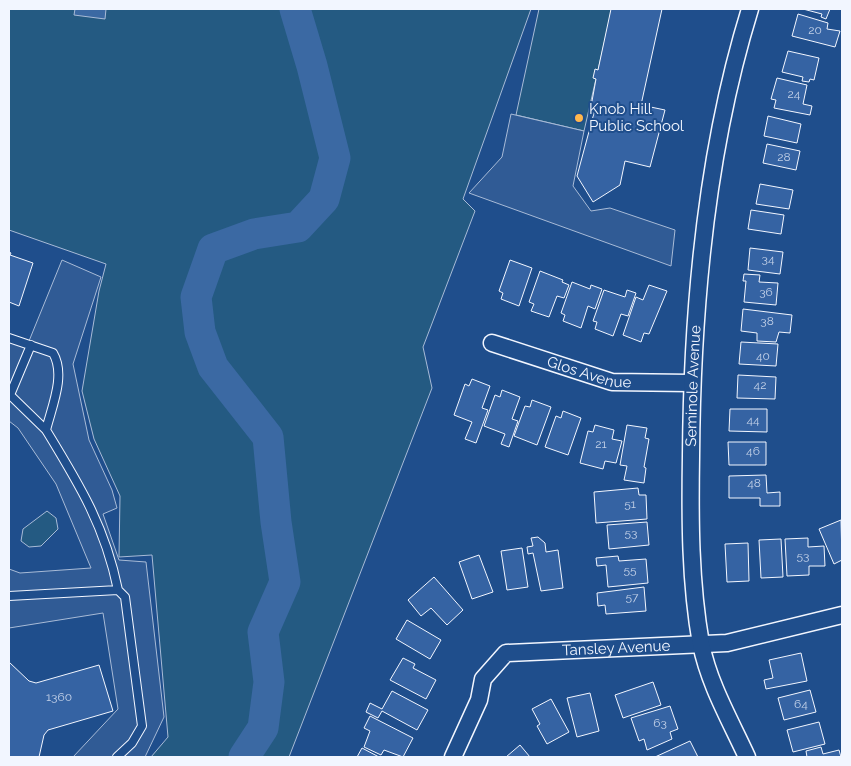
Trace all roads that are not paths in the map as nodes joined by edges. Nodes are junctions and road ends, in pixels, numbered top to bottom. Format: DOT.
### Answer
graph roads {
  1 [pos="750,9"];
  2 [pos="9,338"];
  3 [pos="492,343"];
  4 [pos="31,345"];
  5 [pos="691,383"];
  6 [pos="10,394"];
  7 [pos="46,430"];
  8 [pos="118,590"];
  9 [pos="9,596"];
  10 [pos="842,615"];
  11 [pos="701,643"];
  12 [pos="117,757"];
  13 [pos="453,757"];
  14 [pos="747,757"];
  1 -- 5 [label="street, Seminole Avenue"];
  2 -- 4 [label="lane"];
  3 -- 5 [label="street, Glos Avenue"];
  4 -- 6 [label="lane"];
  4 -- 7 [label="lane"];
  5 -- 11 [label="street, Seminole Avenue"];
  6 -- 7 [label="lane"];
  7 -- 8 [label="lane"];
  8 -- 9 [label="lane"];
  8 -- 12 [label="lane"];
  10 -- 11 [label="street, Tansley Avenue"];
  11 -- 13 [label="street, Tansley Avenue"];
  11 -- 14 [label="street, Seminole Avenue"];
}
